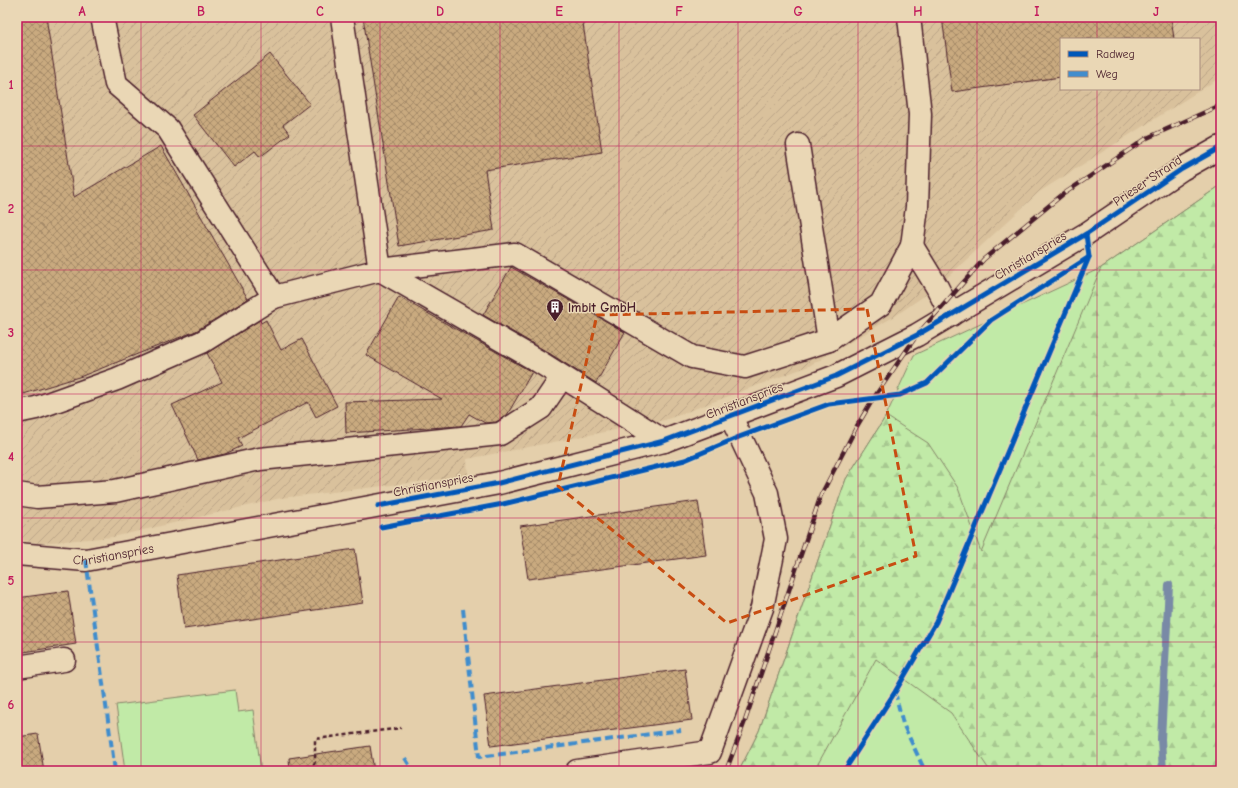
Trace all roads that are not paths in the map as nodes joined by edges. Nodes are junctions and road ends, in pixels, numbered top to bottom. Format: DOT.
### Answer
graph roads {
  1 [pos="102,17"];
  2 [pos="342,17"];
  3 [pos="909,17"];
  4 [pos="798,145"];
  5 [pos="1221,147"];
  6 [pos="1086,234"];
  7 [pos="912,246"];
  8 [pos="380,270"];
  9 [pos="274,296"];
  10 [pos="951,315"];
  11 [pos="829,340"];
  12 [pos="562,376"];
  13 [pos="17,412"];
  14 [pos="731,417"];
  15 [pos="664,441"];
  16 [pos="17,494"];
  17 [pos="17,554"];
  18 [pos="64,660"];
  19 [pos="17,667"];
  20 [pos="577,771"];
  1 -- 9 [label="street"];
  2 -- 8 [label="street"];
  3 -- 7 [label="street"];
  4 -- 11 [label="street"];
  5 -- 6 [label="street, Prieser Strand"];
  6 -- 10 [label="street, Christianspries"];
  7 -- 10 [label="street"];
  7 -- 11 [label="street"];
  8 -- 9 [label="street"];
  8 -- 11 [label="street"];
  8 -- 12 [label="street"];
  9 -- 13 [label="street"];
  10 -- 14 [label="street, Christianspries"];
  12 -- 15 [label="street"];
  12 -- 16 [label="street"];
  14 -- 15 [label="street, Christianspries"];
  14 -- 20 [label="street"];
  15 -- 17 [label="street, Christianspries"];
  18 -- 19 [label="street"];
}
